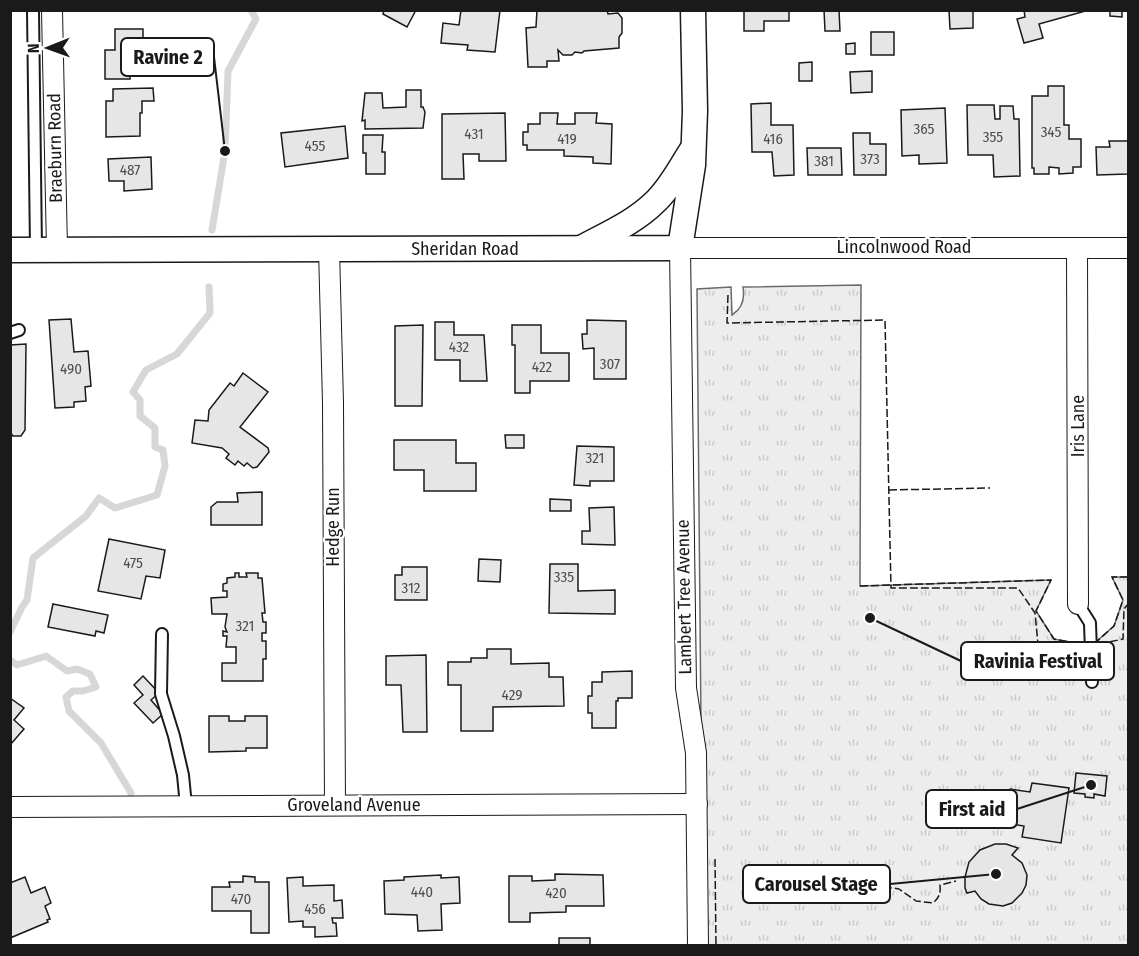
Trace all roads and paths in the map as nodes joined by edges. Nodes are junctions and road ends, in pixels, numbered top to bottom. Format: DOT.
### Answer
graph roads {
  1 [pos="33,10"];
  2 [pos="52,10"];
  3 [pos="693,10"];
  4 [pos="693,146"];
  5 [pos="1128,248"];
  6 [pos="329,249"];
  7 [pos="580,249"];
  8 [pos="680,249"];
  9 [pos="1077,249"];
  10 [pos="10,250"];
  11 [pos="47,250"];
  12 [pos="1078,604"];
  13 [pos="162,634"];
  14 [pos="1092,682"];
  15 [pos="697,804"];
  16 [pos="335,805"];
  17 [pos="186,806"];
  18 [pos="10,807"];
  19 [pos="698,945"];
  1 -- 11 [label="lane"];
  2 -- 11 [label="street, Braeburn Road"];
  3 -- 4 [label="street"];
  4 -- 7 [label="street"];
  4 -- 8 [label="street"];
  5 -- 9 [label="street, Lincolnwood Road"];
  6 -- 7 [label="street, Sheridan Road"];
  6 -- 11 [label="street, Sheridan Road"];
  6 -- 16 [label="street, Hedge Run"];
  7 -- 8 [label="street, Sheridan Road"];
  8 -- 9 [label="street, Lincolnwood Road"];
  8 -- 15 [label="street, Lambert Tree Avenue"];
  9 -- 12 [label="street, Iris Lane"];
  10 -- 11 [label="street, Sheridan Road"];
  12 -- 14 [label="lane"];
  13 -- 17 [label="lane"];
  15 -- 16 [label="street, Groveland Avenue"];
  15 -- 19 [label="street, Lambert Tree Avenue"];
  16 -- 17 [label="street, Groveland Avenue"];
  17 -- 18 [label="street, Groveland Avenue"];
}
